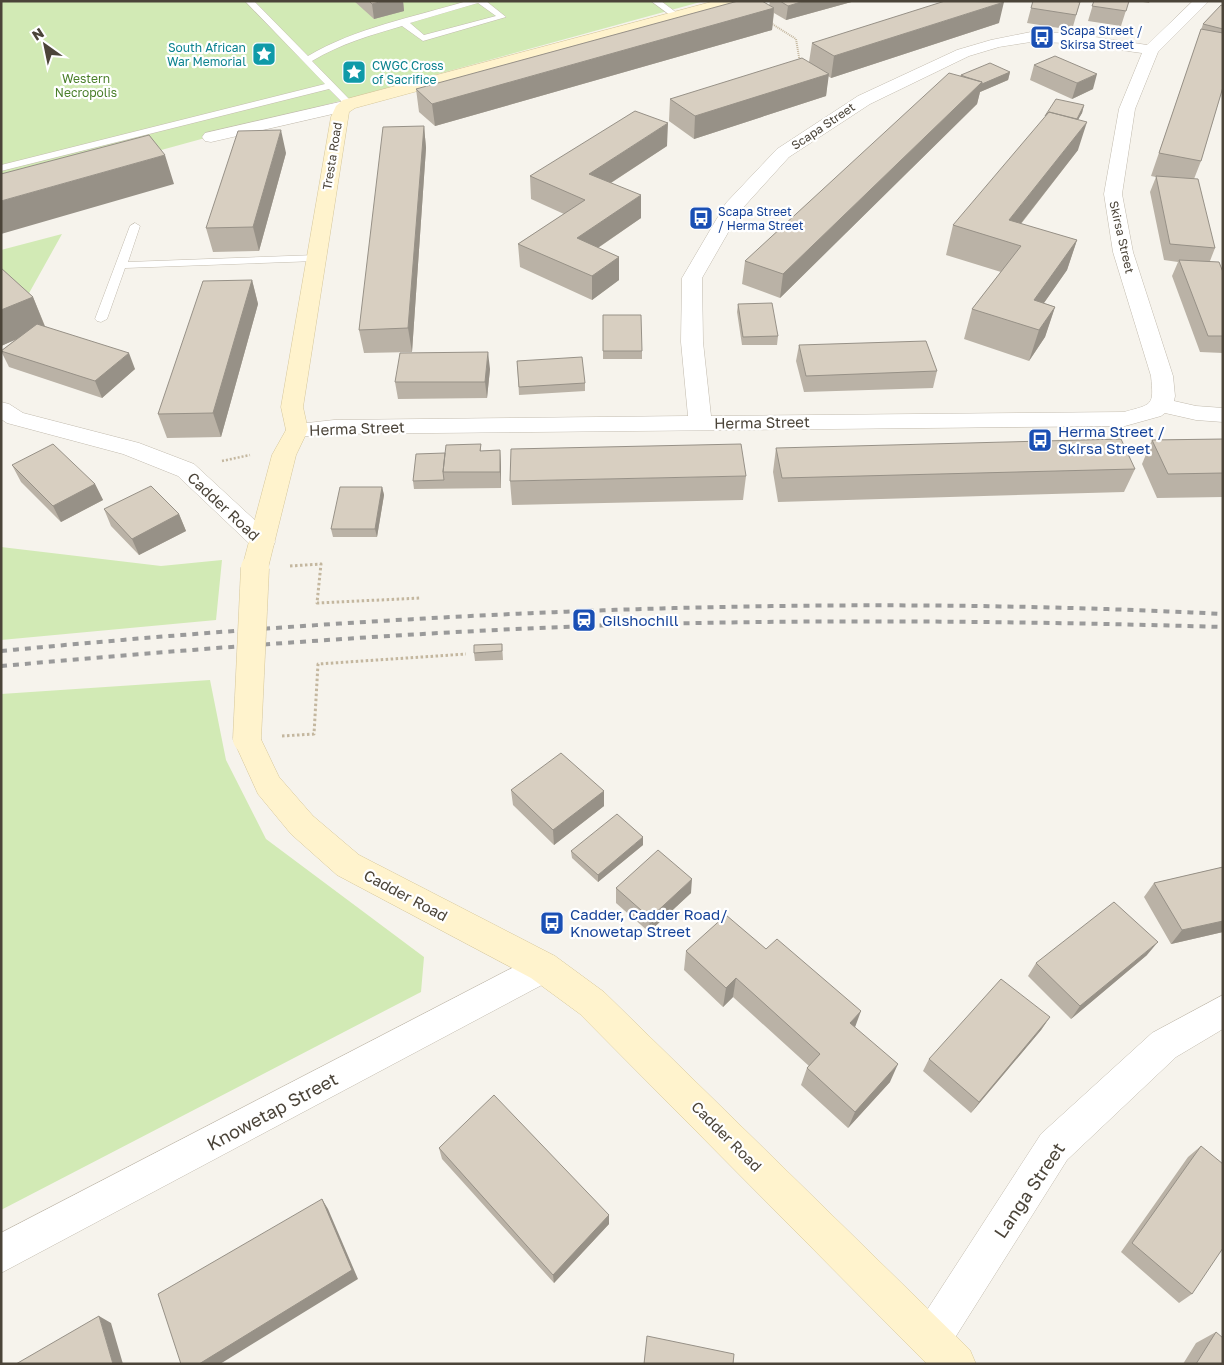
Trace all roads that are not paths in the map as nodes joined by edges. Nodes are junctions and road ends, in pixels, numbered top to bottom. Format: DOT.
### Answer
graph roads {
  1 [pos="249,1"];
  2 [pos="479,1"];
  3 [pos="655,1"];
  4 [pos="733,1"];
  5 [pos="1202,1"];
  6 [pos="677,16"];
  7 [pos="404,23"];
  8 [pos="1150,50"];
  9 [pos="308,60"];
  10 [pos="329,86"];
  11 [pos="347,105"];
  12 [pos="211,136"];
  13 [pos="1,168"];
  14 [pos="135,226"];
  15 [pos="316,258"];
  16 [pos="121,265"];
  17 [pos="101,319"];
  18 [pos="1161,405"];
  19 [pos="1,409"];
  20 [pos="1223,415"];
  21 [pos="700,423"];
  22 [pos="294,438"];
  23 [pos="263,542"];
  24 [pos="543,968"];
  25 [pos="1223,1011"];
  26 [pos="1,1254"];
  27 [pos="932,1338"];
  28 [pos="956,1364"];
  1 -- 9 [label="lane"];
  2 -- 7 [label="lane"];
  2 -- 7 [label="lane"];
  3 -- 6 [label="lane"];
  4 -- 6 [label="street, Tresta Road"];
  5 -- 8 [label="street, Skirsa Street"];
  6 -- 11 [label="street, Tresta Road"];
  7 -- 9 [label="lane"];
  8 -- 18 [label="street, Skirsa Street"];
  8 -- 21 [label="street, Scapa Street"];
  9 -- 10 [label="lane"];
  10 -- 11 [label="lane"];
  10 -- 13 [label="lane"];
  11 -- 12 [label="street"];
  11 -- 15 [label="street, Tresta Road"];
  14 -- 16 [label="lane"];
  15 -- 16 [label="lane"];
  15 -- 22 [label="street, Tresta Road"];
  16 -- 17 [label="lane"];
  18 -- 20 [label="street"];
  18 -- 21 [label="street, Herma Street"];
  19 -- 23 [label="street, Cadder Road"];
  21 -- 22 [label="street, Herma Street"];
  22 -- 23 [label="street"];
  23 -- 24 [label="street, Cadder Road, bridge"];
  24 -- 26 [label="street, Knowetap Street"];
  24 -- 27 [label="street, Cadder Road"];
  25 -- 27 [label="street, Langa Street"];
  27 -- 28 [label="street, Cadder Road"];
}
